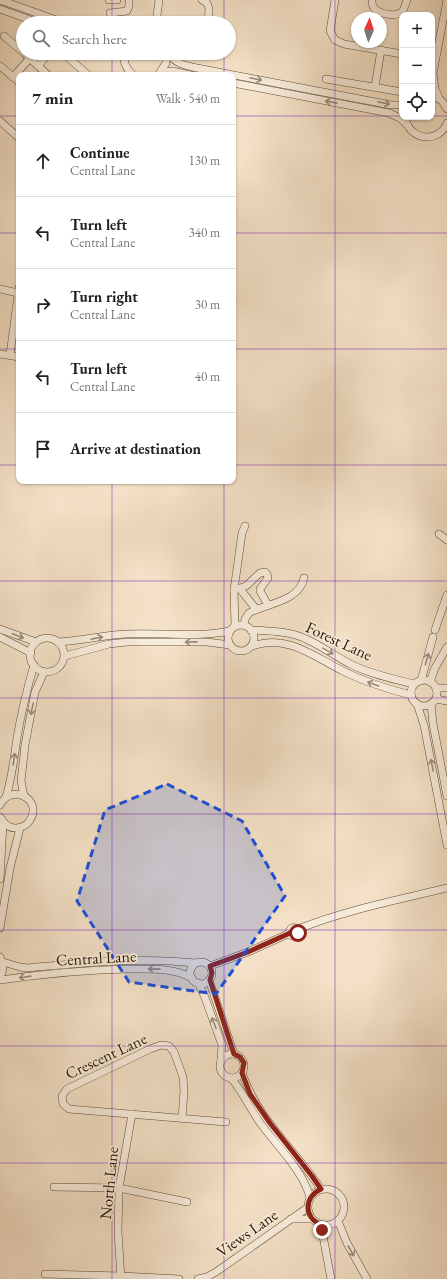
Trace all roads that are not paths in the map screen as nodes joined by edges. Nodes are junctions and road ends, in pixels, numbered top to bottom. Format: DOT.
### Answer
graph roads {
  1 [pos="0,0"];
  2 [pos="109,0"];
  3 [pos="117,0"];
  4 [pos="129,0"];
  5 [pos="159,0"];
  6 [pos="202,0"];
  7 [pos="335,0"];
  8 [pos="372,0"];
  9 [pos="407,0"];
  10 [pos="447,0"];
  11 [pos="0,9"];
  12 [pos="110,13"];
  13 [pos="157,14"];
  14 [pos="20,16"];
  15 [pos="45,16"];
  16 [pos="208,16"];
  17 [pos="4,36"];
  18 [pos="16,47"];
  19 [pos="381,50"];
  20 [pos="399,53"];
  21 [pos="435,55"];
  22 [pos="28,60"];
  23 [pos="32,60"];
  24 [pos="43,60"];
  25 [pos="71,60"];
  26 [pos="125,60"];
  27 [pos="166,60"];
  28 [pos="173,60"];
  29 [pos="0,66"];
  30 [pos="38,66"];
  31 [pos="17,72"];
  32 [pos="45,72"];
  33 [pos="85,72"];
  34 [pos="130,72"];
  35 [pos="160,72"];
  36 [pos="218,72"];
  37 [pos="16,74"];
  38 [pos="236,75"];
  39 [pos="13,77"];
  40 [pos="326,78"];
  41 [pos="16,80"];
  42 [pos="236,84"];
  43 [pos="434,84"];
  44 [pos="375,87"];
  45 [pos="399,91"];
  46 [pos="436,97"];
  47 [pos="399,105"];
  48 [pos="447,108"];
  49 [pos="406,120"];
  50 [pos="0,121"];
  51 [pos="407,125"];
  52 [pos="446,126"];
  53 [pos="16,135"];
  54 [pos="0,289"];
  55 [pos="16,291"];
  56 [pos="16,312"];
  57 [pos="0,354"];
  58 [pos="10,355"];
  59 [pos="16,356"];
  60 [pos="245,526"];
  61 [pos="447,534"];
  62 [pos="447,540"];
  63 [pos="304,578"];
  64 [pos="237,589"];
  65 [pos="447,595"];
  66 [pos="268,605"];
  67 [pos="256,609"];
  68 [pos="244,626"];
  69 [pos="0,629"];
  70 [pos="233,629"];
  71 [pos="251,630"];
  72 [pos="0,637"];
  73 [pos="36,642"];
  74 [pos="58,642"];
  75 [pos="230,645"];
  76 [pos="252,646"];
  77 [pos="447,647"];
  78 [pos="31,653"];
  79 [pos="65,656"];
  80 [pos="34,665"];
  81 [pos="44,672"];
  82 [pos="417,682"];
  83 [pos="430,682"];
  84 [pos="436,688"];
  85 [pos="447,688"];
  86 [pos="411,695"];
  87 [pos="434,701"];
  88 [pos="447,701"];
  89 [pos="417,704"];
  90 [pos="24,796"];
  91 [pos="447,796"];
  92 [pos="6,797"];
  93 [pos="0,805"];
  94 [pos="2,820"];
  95 [pos="20,828"];
  96 [pos="447,845"];
  97 [pos="0,879"];
  98 [pos="447,888"];
  99 [pos="0,928"];
  100 [pos="2,959"];
  101 [pos="195,964"];
  102 [pos="210,966"];
  103 [pos="0,977"];
  104 [pos="0,980"];
  105 [pos="210,980"];
  106 [pos="195,981"];
  107 [pos="234,1054"];
  108 [pos="221,1060"];
  109 [pos="242,1073"];
  110 [pos="231,1078"];
  111 [pos="132,1114"];
  112 [pos="182,1119"];
  113 [pos="226,1122"];
  114 [pos="54,1187"];
  115 [pos="119,1188"];
  116 [pos="321,1189"];
  117 [pos="310,1198"];
  118 [pos="187,1202"];
  119 [pos="307,1208"];
  120 [pos="291,1219"];
  121 [pos="312,1219"];
  122 [pos="338,1221"];
  123 [pos="322,1225"];
  124 [pos="46,1274"];
  125 [pos="121,1277"];
  126 [pos="179,1279"];
  127 [pos="198,1279"];
  128 [pos="331,1279"];
  129 [pos="367,1279"];
  1 -- 15 [label="street"];
  2 -- 3 [label="street"];
  4 -- 12 [label="street"];
  5 -- 13 [label="street"];
  6 -- 16 [label="street"];
  7 -- 19 [label="street"];
  8 -- 9 [label="street"];
  10 -- 21 [label="street"];
  11 -- 14 [label="street"];
  17 -- 18 [label="street"];
  19 -- 20 [label="street"];
  19 -- 44 [label="street"];
  22 -- 31 [label="street"];
  23 -- 30 [label="street"];
  24 -- 30 [label="street"];
  25 -- 33 [label="street"];
  26 -- 34 [label="street"];
  27 -- 35 [label="street"];
  28 -- 36 [label="street, one-way"];
  29 -- 39 [label="street"];
  30 -- 32 [label="street"];
  37 -- 39 [label="street"];
  38 -- 47 [label="street, one-way"];
  39 -- 41 [label="street"];
  40 -- 44 [label="street"];
  51 -- 42 [label="street, one-way"];
  43 -- 46 [label="street"];
  44 -- 45 [label="street"];
  46 -- 48 [label="street"];
  49 -- 51 [label="street"];
  50 -- 53 [label="street"];
  51 -- 52 [label="street"];
  54 -- 55 [label="street"];
  56 -- 58 [label="street"];
  57 -- 58 [label="street"];
  58 -- 59 [label="street"];
  60 -- 64 [label="street"];
  61 -- 62 [label="street"];
  63 -- 66 [label="street"];
  64 -- 66 [label="street"];
  64 -- 67 [label="street"];
  64 -- 70 [label="street"];
  82 -- 65 [label="street, one-way"];
  66 -- 67 [label="street"];
  67 -- 68 [label="street"];
  68 -- 70 [label="street"];
  68 -- 71 [label="street"];
  69 -- 73 [label="street, one-way"];
  74 -- 70 [label="street, one-way"];
  70 -- 75 [label="street"];
  71 -- 76 [label="street"];
  71 -- 82 [label="street, Forest Lane, one-way"];
  72 -- 78 [label="street"];
  73 -- 74 [label="street"];
  73 -- 78 [label="street"];
  74 -- 79 [label="street"];
  75 -- 76 [label="street"];
  75 -- 79 [label="street, one-way"];
  86 -- 76 [label="street, Forest Lane, one-way"];
  77 -- 83 [label="street"];
  78 -- 80 [label="street"];
  79 -- 81 [label="street"];
  80 -- 81 [label="street"];
  92 -- 80 [label="street, one-way"];
  81 -- 90 [label="street, one-way"];
  82 -- 83 [label="street"];
  82 -- 86 [label="street"];
  83 -- 84 [label="street"];
  84 -- 85 [label="street"];
  84 -- 87 [label="street"];
  86 -- 89 [label="street"];
  87 -- 88 [label="street"];
  87 -- 89 [label="street"];
  87 -- 91 [label="street"];
  96 -- 89 [label="street, one-way"];
  90 -- 92 [label="street"];
  90 -- 95 [label="street"];
  92 -- 93 [label="street"];
  94 -- 95 [label="street"];
  94 -- 97 [label="street"];
  95 -- 99 [label="street"];
  98 -- 102 [label="street, Central Lane"];
  100 -- 101 [label="street, Central Lane"];
  100 -- 103 [label="street"];
  101 -- 102 [label="street, Central Lane"];
  101 -- 106 [label="street"];
  102 -- 105 [label="street"];
  106 -- 104 [label="street, Central Lane, one-way"];
  105 -- 106 [label="street"];
  105 -- 107 [label="street"];
  108 -- 106 [label="street, one-way"];
  107 -- 108 [label="street"];
  107 -- 109 [label="street"];
  108 -- 110 [label="street"];
  109 -- 110 [label="street"];
  109 -- 116 [label="street"];
  110 -- 117 [label="street"];
  111 -- 112 [label="street, Crescent Lane"];
  111 -- 112 [label="street, Crescent Lane"];
  111 -- 115 [label="street, North Lane"];
  112 -- 113 [label="street, Crescent Lane"];
  114 -- 115 [label="street"];
  115 -- 118 [label="street"];
  115 -- 125 [label="street, North Lane"];
  116 -- 117 [label="street"];
  116 -- 122 [label="street"];
  117 -- 119 [label="street"];
  119 -- 120 [label="street, Views Lane"];
  119 -- 121 [label="street"];
  120 -- 121 [label="street, Views Lane"];
  120 -- 127 [label="street, Views Lane"];
  121 -- 123 [label="street"];
  122 -- 123 [label="street"];
  122 -- 129 [label="street, one-way"];
  123 -- 128 [label="street"];
  124 -- 125 [label="street"];
  125 -- 126 [label="street"];
}
